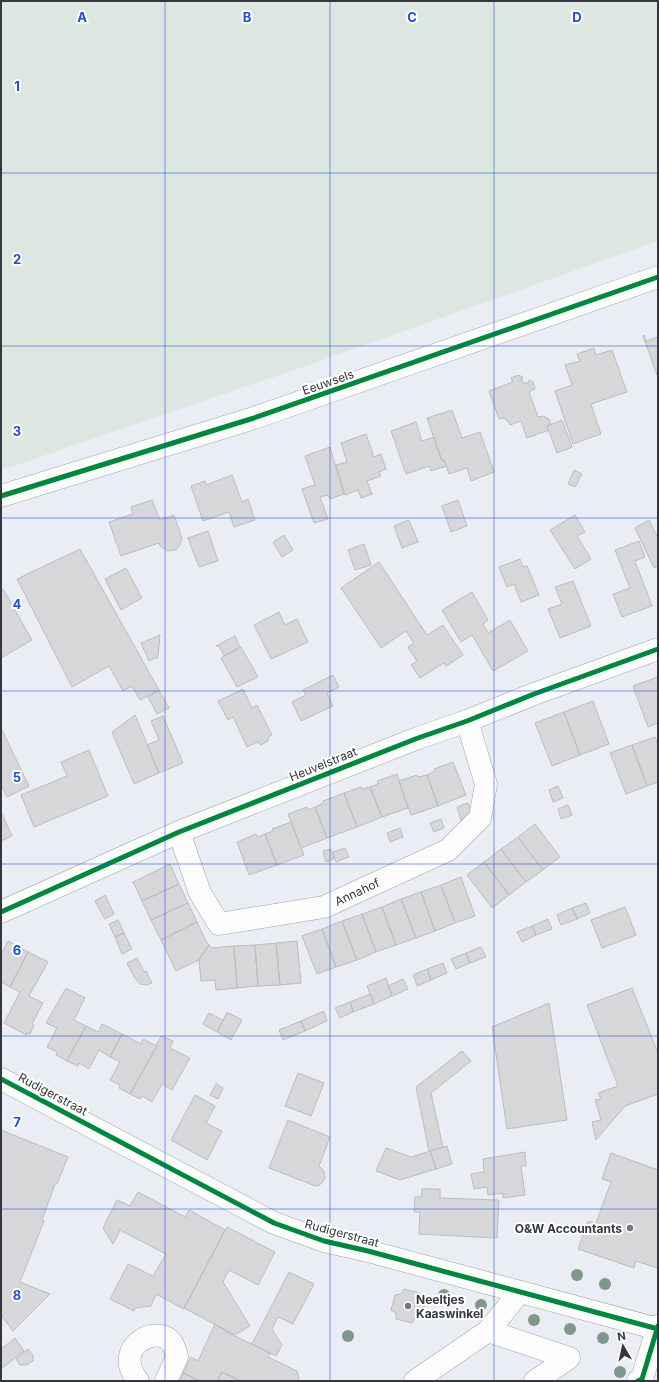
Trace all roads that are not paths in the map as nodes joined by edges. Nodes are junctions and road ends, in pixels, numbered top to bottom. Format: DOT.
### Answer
graph roads {
  1 [pos="658,277"];
  2 [pos="1,496"];
  3 [pos="658,649"];
  4 [pos="467,721"];
  5 [pos="179,832"];
  6 [pos="1,912"];
  7 [pos="1,1079"];
  8 [pos="519,1292"];
  9 [pos="658,1328"];
  10 [pos="488,1331"];
  11 [pos="138,1381"];
  12 [pos="166,1381"];
  13 [pos="415,1381"];
  14 [pos="535,1381"];
  15 [pos="638,1381"];
  1 -- 2 [label="street, Eeuwsels"];
  3 -- 4 [label="street, Heuvelstraat"];
  4 -- 5 [label="street, Heuvelstraat"];
  4 -- 5 [label="street, Annahof"];
  5 -- 6 [label="street, Heuvelstraat"];
  7 -- 8 [label="street, Rudigerstraat"];
  8 -- 9 [label="street, Rudigerstraat"];
  8 -- 10 [label="street"];
  9 -- 15 [label="street"];
  10 -- 13 [label="street"];
  10 -- 14 [label="street"];
  11 -- 12 [label="street"];
}
